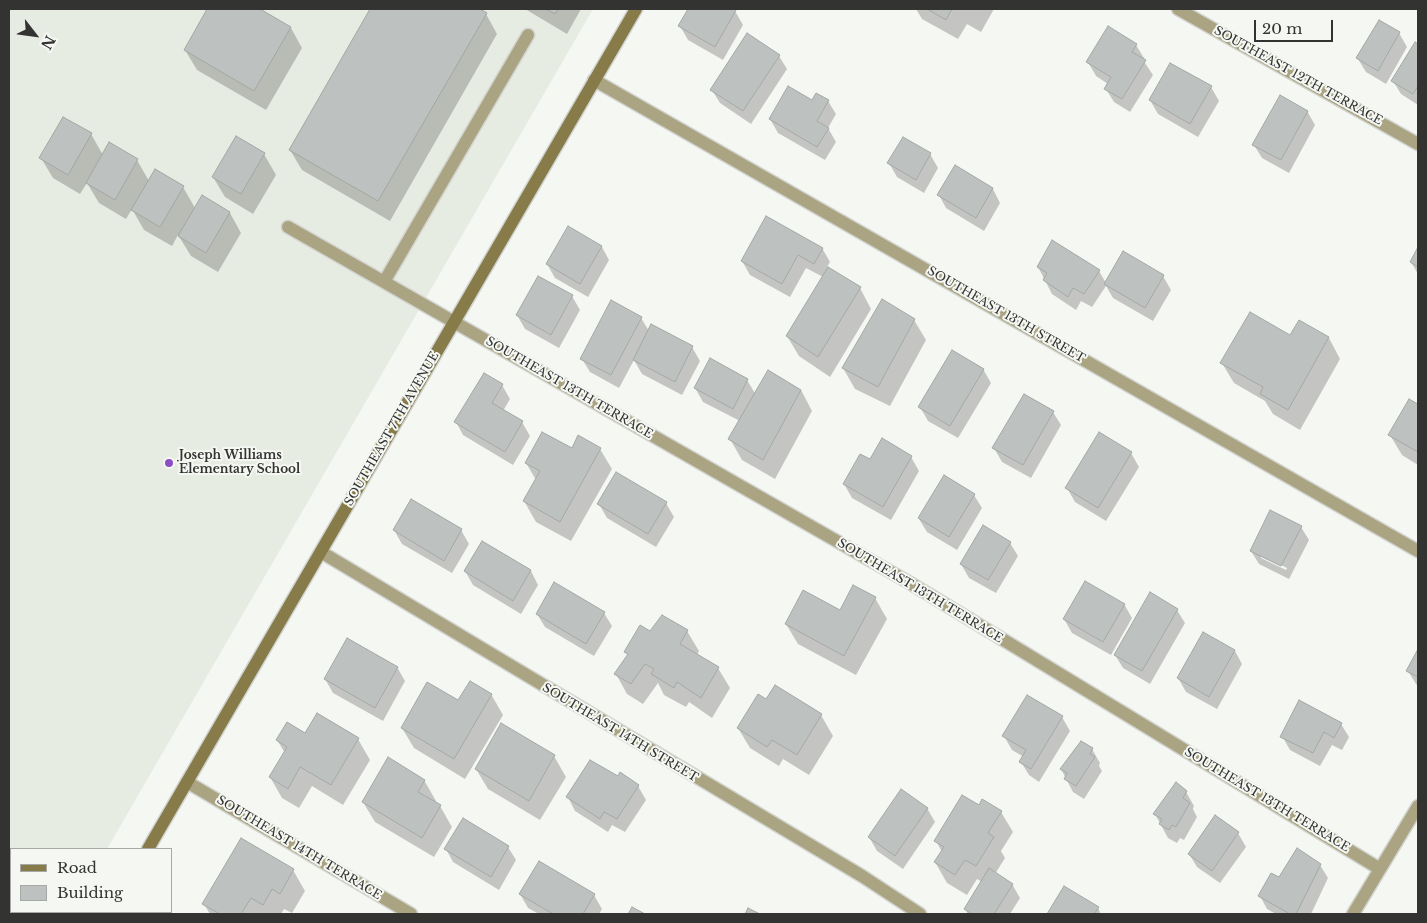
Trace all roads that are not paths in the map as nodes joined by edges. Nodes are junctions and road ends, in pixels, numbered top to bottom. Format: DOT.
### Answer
graph roads {
  1 [pos="636,9"];
  2 [pos="1178,9"];
  3 [pos="528,36"];
  4 [pos="594,80"];
  5 [pos="1418,144"];
  6 [pos="288,227"];
  7 [pos="384,282"];
  8 [pos="454,322"];
  9 [pos="1418,551"];
  10 [pos="321,552"];
  11 [pos="187,782"];
  12 [pos="1418,806"];
  13 [pos="149,848"];
  14 [pos="1380,869"];
  15 [pos="411,914"];
  16 [pos="920,914"];
  17 [pos="1353,914"];
  1 -- 4 [label="street, SOUTHEAST 7TH AVENUE"];
  2 -- 5 [label="street, SOUTHEAST 12TH TERRACE"];
  3 -- 7 [label="street"];
  4 -- 8 [label="street, SOUTHEAST 7TH AVENUE"];
  4 -- 9 [label="street, SOUTHEAST 13TH STREET"];
  6 -- 7 [label="street, SOUTHEAST 13TH TERRACE"];
  7 -- 8 [label="street, SOUTHEAST 13TH TERRACE"];
  8 -- 10 [label="street, SOUTHEAST 7TH AVENUE"];
  8 -- 14 [label="street, SOUTHEAST 13TH TERRACE"];
  10 -- 11 [label="street, SOUTHEAST 7TH AVENUE"];
  10 -- 16 [label="street, SOUTHEAST 14TH STREET"];
  11 -- 13 [label="street, SOUTHEAST 7TH AVENUE"];
  11 -- 15 [label="street, SOUTHEAST 14TH TERRACE"];
  12 -- 14 [label="street"];
  14 -- 17 [label="street"];
}
